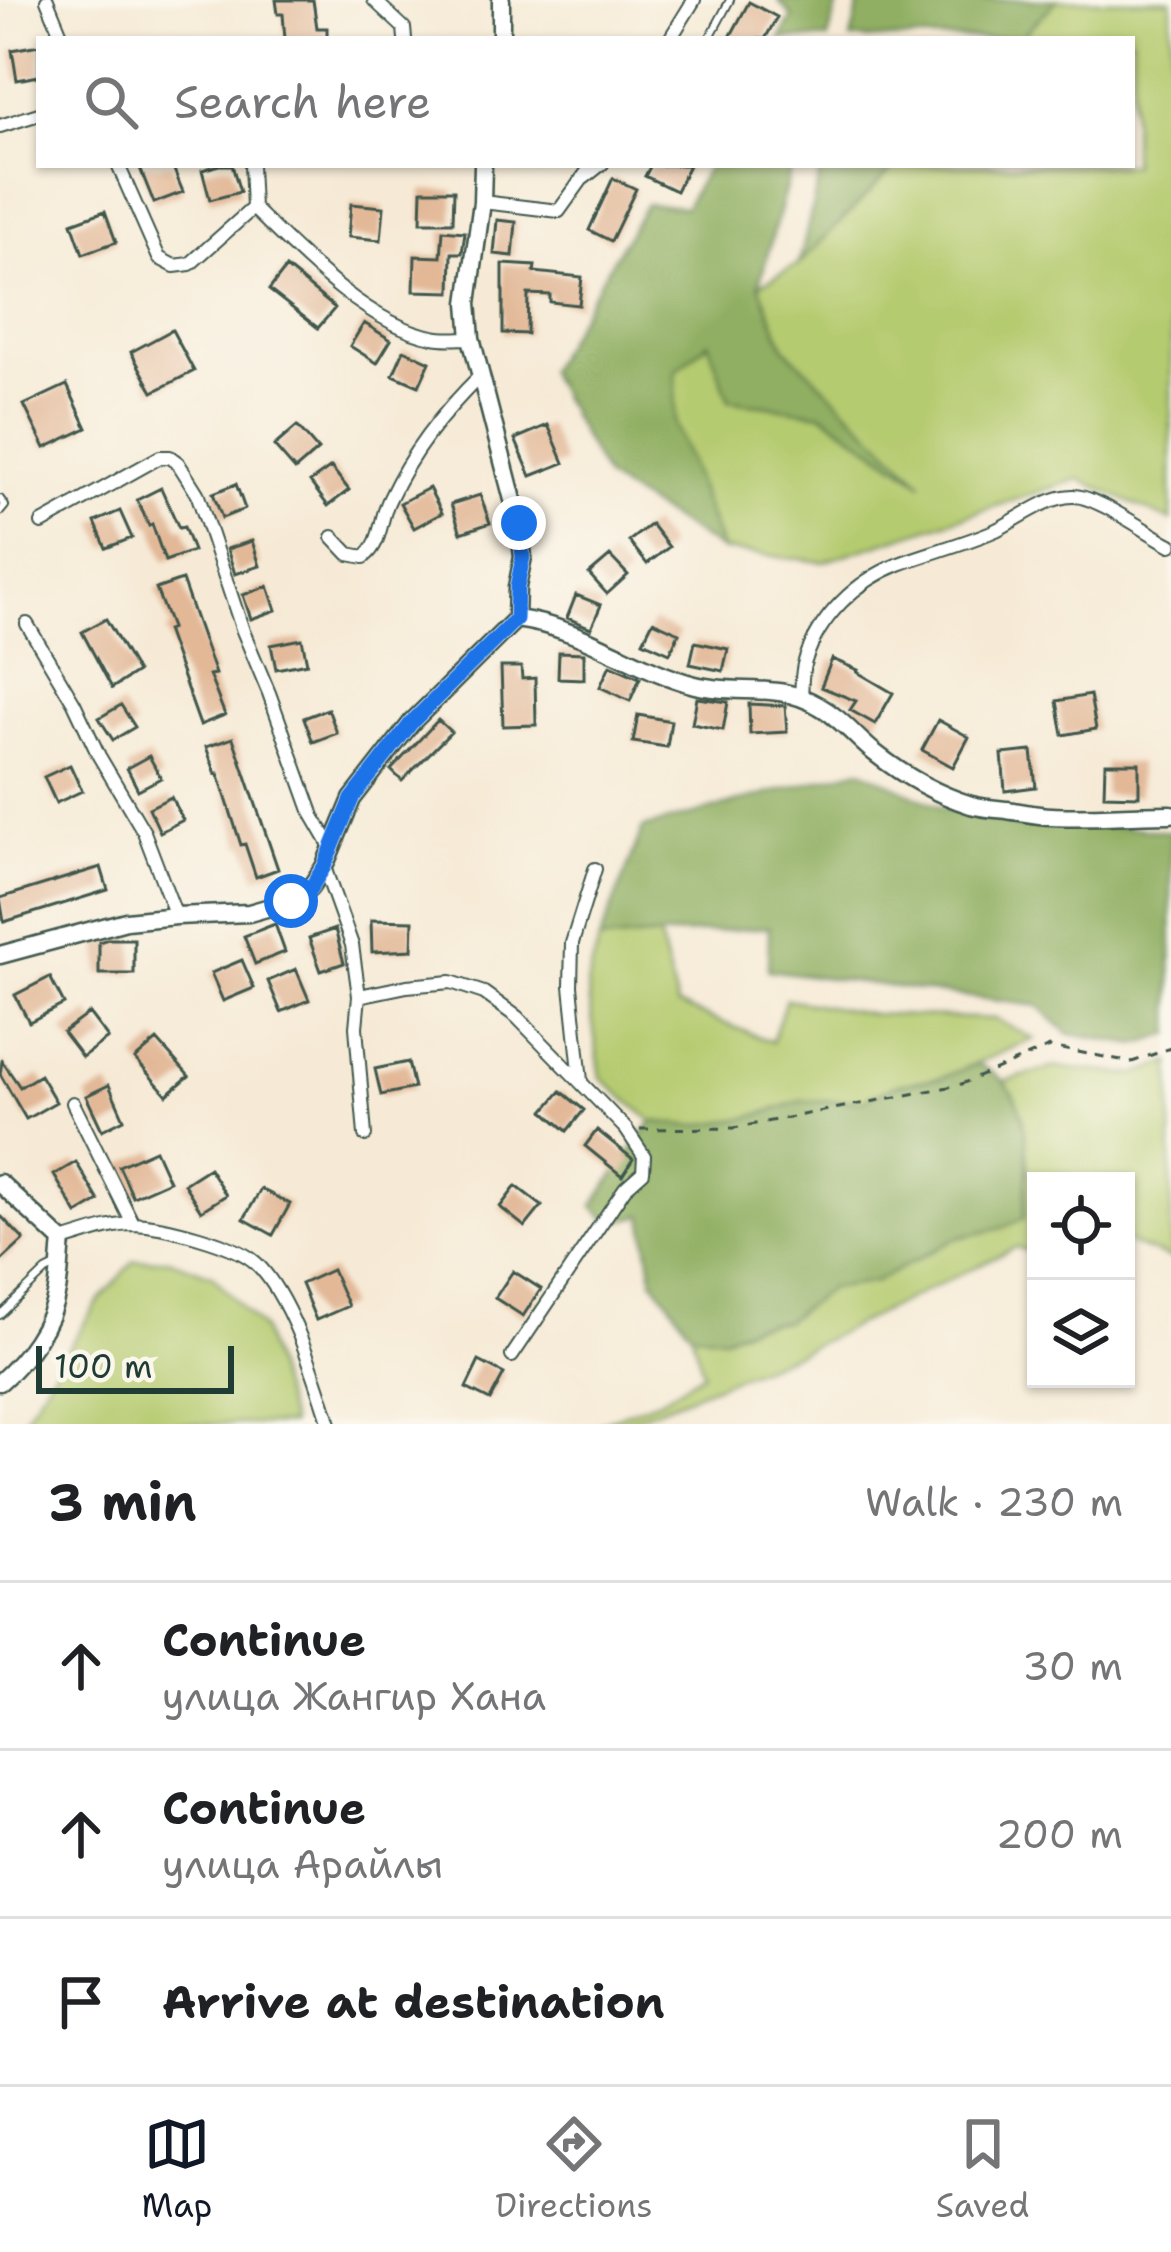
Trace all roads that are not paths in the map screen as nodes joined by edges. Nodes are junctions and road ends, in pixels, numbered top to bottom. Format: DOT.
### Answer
graph roads {
  1 [pos="47,0"];
  2 [pos="374,0"];
  3 [pos="501,0"];
  4 [pos="694,0"];
  5 [pos="730,0"];
  6 [pos="62,36"];
  7 [pos="405,36"];
  8 [pos="501,36"];
  9 [pos="672,36"];
  10 [pos="711,36"];
  11 [pos="36,116"];
  12 [pos="0,126"];
  13 [pos="119,168"];
  14 [pos="250,168"];
  15 [pos="480,168"];
  16 [pos="590,168"];
  17 [pos="601,168"];
  18 [pos="578,186"];
  19 [pos="482,202"];
  20 [pos="253,208"];
  21 [pos="471,338"];
  22 [pos="481,375"];
  23 [pos="0,499"];
  24 [pos="0,512"];
  25 [pos="42,523"];
  26 [pos="333,537"];
  27 [pos="1171,545"];
  28 [pos="516,619"];
  29 [pos="27,624"];
  30 [pos="801,698"];
  31 [pos="1171,814"];
  32 [pos="331,847"];
  33 [pos="324,867"];
  34 [pos="595,869"];
  35 [pos="176,916"];
  36 [pos="2,950"];
  37 [pos="359,996"];
  38 [pos="581,1082"];
  39 [pos="73,1103"];
  40 [pos="365,1135"];
  41 [pos="0,1184"];
  42 [pos="133,1224"];
  43 [pos="62,1241"];
  44 [pos="59,1264"];
  45 [pos="0,1315"];
  46 [pos="512,1356"];
  47 [pos="0,1382"];
  48 [pos="330,1424"];
  1 -- 6 [label="street"];
  2 -- 7 [label="street"];
  3 -- 8 [label="street"];
  4 -- 9 [label="street"];
  5 -- 10 [label="lane"];
  11 -- 12 [label="street"];
  13 -- 20 [label="street"];
  14 -- 20 [label="street"];
  15 -- 19 [label="street"];
  16 -- 18 [label="street"];
  17 -- 18 [label="lane"];
  18 -- 19 [label="street"];
  19 -- 21 [label="street"];
  20 -- 21 [label="street"];
  21 -- 22 [label="street"];
  22 -- 26 [label="street"];
  22 -- 28 [label="street"];
  23 -- 24 [label="lane"];
  25 -- 32 [label="street"];
  27 -- 30 [label="street"];
  28 -- 30 [label="street"];
  28 -- 32 [label="street"];
  29 -- 35 [label="street"];
  30 -- 31 [label="street"];
  32 -- 33 [label="street"];
  33 -- 35 [label="street"];
  33 -- 37 [label="street"];
  34 -- 38 [label="street"];
  35 -- 36 [label="street"];
  37 -- 38 [label="street"];
  37 -- 40 [label="street"];
  38 -- 46 [label="street"];
  39 -- 42 [label="street"];
  41 -- 43 [label="street"];
  42 -- 43 [label="street"];
  42 -- 48 [label="street"];
  43 -- 44 [label="street"];
  44 -- 45 [label="lane"];
  44 -- 47 [label="street"];
}
